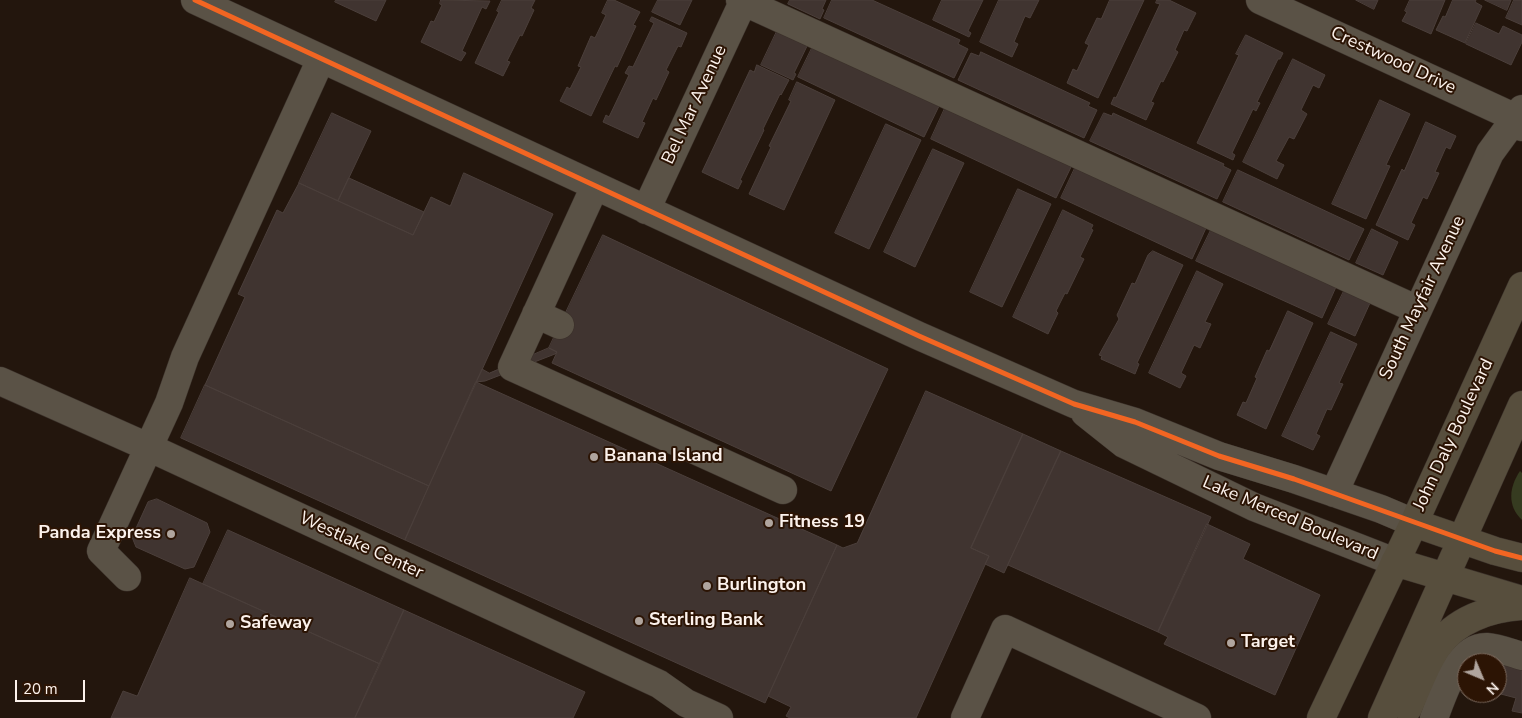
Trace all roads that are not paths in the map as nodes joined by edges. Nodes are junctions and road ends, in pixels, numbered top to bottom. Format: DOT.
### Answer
graph roads {
  1 [pos="195,0"];
  2 [pos="742,0"];
  3 [pos="1260,0"];
  4 [pos="321,59"];
  5 [pos="1520,118"];
  6 [pos="595,186"];
  7 [pos="646,210"];
  8 [pos="1522,286"];
  9 [pos="1418,310"];
  10 [pos="0,380"];
  11 [pos="1074,404"];
  12 [pos="1522,405"];
  13 [pos="148,447"];
  14 [pos="783,490"];
  15 [pos="1334,493"];
  16 [pos="1414,523"];
  17 [pos="1462,539"];
  18 [pos="1522,558"];
  19 [pos="1395,562"];
  20 [pos="127,577"];
  21 [pos="1445,578"];
  22 [pos="1522,600"];
  23 [pos="1522,606"];
  24 [pos="1522,656"];
  25 [pos="719,718"];
  26 [pos="965,718"];
  27 [pos="1197,718"];
  28 [pos="1321,718"];
  29 [pos="1382,718"];
  30 [pos="1403,718"];
  31 [pos="1434,718"];
  1 -- 4 [label="street, Lake Merced Boulevard"];
  2 -- 7 [label="street, Bel Mar Avenue"];
  2 -- 9 [label="street"];
  3 -- 5 [label="street, Crestwood Drive"];
  4 -- 6 [label="street, Lake Merced Boulevard"];
  4 -- 13 [label="street"];
  5 -- 9 [label="street, South Mayfair Avenue"];
  6 -- 7 [label="street, Lake Merced Boulevard"];
  6 -- 14 [label="street"];
  7 -- 11 [label="street, Lake Merced Boulevard"];
  8 -- 16 [label="main road, John Daly Boulevard"];
  9 -- 15 [label="street, South Mayfair Avenue"];
  10 -- 13 [label="street, Westlake Center"];
  11 -- 15 [label="street, Lake Merced Boulevard"];
  11 -- 19 [label="street, Lake Merced Boulevard"];
  12 -- 17 [label="main road"];
  13 -- 20 [label="street"];
  13 -- 25 [label="street, Westlake Center"];
  15 -- 16 [label="street, Lake Merced Boulevard"];
  16 -- 17 [label="main road, Lake Merced Boulevard"];
  16 -- 19 [label="main road, John Daly Boulevard"];
  17 -- 18 [label="main road, Lake Merced Boulevard"];
  17 -- 21 [label="main road"];
  19 -- 21 [label="main road, Lake Merced Boulevard"];
  19 -- 28 [label="main road, John Daly Boulevard"];
  21 -- 22 [label="main road, Lake Merced Boulevard"];
  21 -- 29 [label="main road"];
  23 -- 30 [label="main road"];
  24 -- 31 [label="street"];
  26 -- 27 [label="street"];
}
